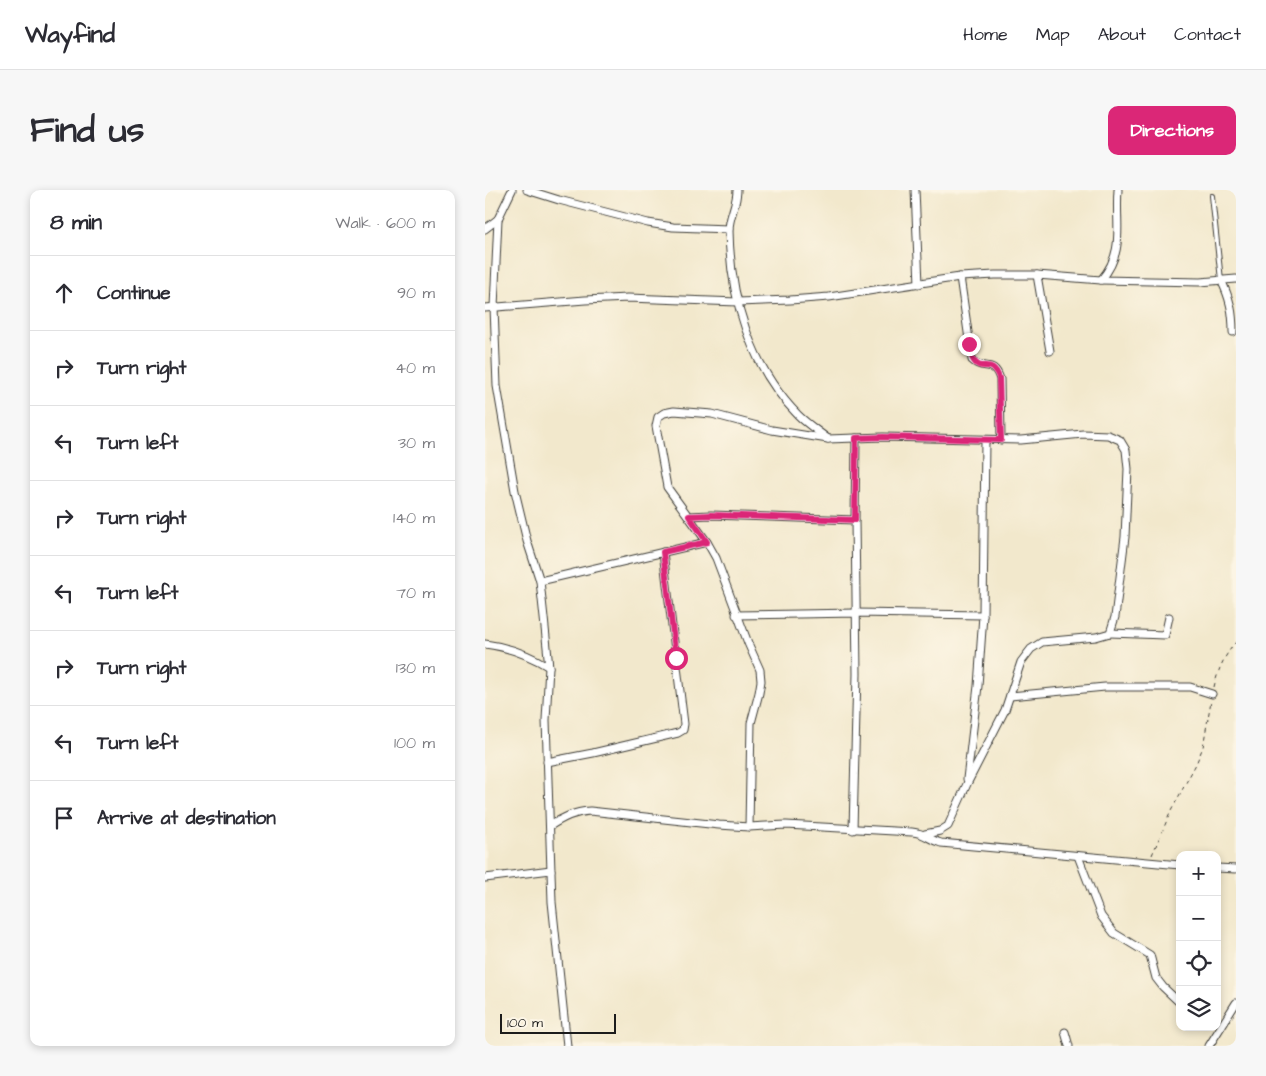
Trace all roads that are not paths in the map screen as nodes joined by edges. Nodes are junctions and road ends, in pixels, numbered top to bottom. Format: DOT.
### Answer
graph roads {
  1 [pos="512,190"];
  2 [pos="527,190"];
  3 [pos="737,190"];
  4 [pos="915,190"];
  5 [pos="1118,190"];
  6 [pos="1212,196"];
  7 [pos="498,219"];
  8 [pos="485,229"];
  9 [pos="729,229"];
  10 [pos="1037,275"];
  11 [pos="960,277"];
  12 [pos="1236,279"];
  13 [pos="1101,280"];
  14 [pos="1221,280"];
  15 [pos="919,284"];
  16 [pos="738,302"];
  17 [pos="493,307"];
  18 [pos="485,308"];
  19 [pos="1233,332"];
  20 [pos="1050,351"];
  21 [pos="856,438"];
  22 [pos="828,439"];
  23 [pos="985,440"];
  24 [pos="1001,440"];
  25 [pos="689,516"];
  26 [pos="855,520"];
  27 [pos="707,542"];
  28 [pos="663,552"];
  29 [pos="540,581"];
  30 [pos="856,613"];
  31 [pos="736,615"];
  32 [pos="983,615"];
  33 [pos="1169,617"];
  34 [pos="1111,633"];
  35 [pos="485,644"];
  36 [pos="549,667"];
  37 [pos="1212,694"];
  38 [pos="1011,696"];
  39 [pos="547,762"];
  40 [pos="967,784"];
  41 [pos="550,826"];
  42 [pos="749,827"];
  43 [pos="853,830"];
  44 [pos="925,834"];
  45 [pos="1078,856"];
  46 [pos="1176,865"];
  47 [pos="1221,868"];
  48 [pos="1236,869"];
  49 [pos="551,870"];
  50 [pos="485,878"];
  51 [pos="1176,999"];
  52 [pos="1236,1003"];
  53 [pos="1221,1014"];
  54 [pos="1228,1015"];
  55 [pos="1065,1032"];
  56 [pos="567,1046"];
  57 [pos="1069,1046"];
  58 [pos="1209,1046"];
  1 -- 7 [label="street"];
  2 -- 9 [label="street"];
  3 -- 9 [label="street"];
  4 -- 15 [label="street"];
  5 -- 13 [label="street"];
  6 -- 14 [label="lane"];
  7 -- 8 [label="street"];
  7 -- 17 [label="street"];
  9 -- 16 [label="street"];
  10 -- 11 [label="street"];
  10 -- 13 [label="street"];
  10 -- 20 [label="street"];
  11 -- 15 [label="street"];
  11 -- 24 [label="street"];
  12 -- 14 [label="street"];
  13 -- 14 [label="street"];
  14 -- 19 [label="street"];
  15 -- 16 [label="street"];
  16 -- 17 [label="street"];
  16 -- 22 [label="street"];
  17 -- 18 [label="street"];
  17 -- 29 [label="street"];
  21 -- 22 [label="street"];
  21 -- 23 [label="street"];
  21 -- 26 [label="street"];
  22 -- 25 [label="street"];
  23 -- 24 [label="street"];
  23 -- 32 [label="street"];
  24 -- 34 [label="street"];
  25 -- 26 [label="street"];
  25 -- 27 [label="street"];
  26 -- 30 [label="street"];
  27 -- 28 [label="street"];
  27 -- 31 [label="street"];
  28 -- 29 [label="street"];
  28 -- 39 [label="street"];
  29 -- 36 [label="street"];
  30 -- 31 [label="street"];
  30 -- 32 [label="street"];
  30 -- 43 [label="street"];
  31 -- 42 [label="street"];
  32 -- 40 [label="street"];
  33 -- 34 [label="street"];
  34 -- 38 [label="street"];
  35 -- 36 [label="street"];
  36 -- 39 [label="street"];
  37 -- 38 [label="street"];
  38 -- 40 [label="street"];
  39 -- 41 [label="street"];
  40 -- 44 [label="street"];
  41 -- 42 [label="street"];
  41 -- 49 [label="street"];
  42 -- 43 [label="street"];
  43 -- 44 [label="street"];
  44 -- 45 [label="street"];
  45 -- 46 [label="street"];
  45 -- 51 [label="street"];
  47 -- 48 [label="street"];
  49 -- 50 [label="street"];
  49 -- 56 [label="street"];
  52 -- 54 [label="street"];
  53 -- 54 [label="street"];
  54 -- 58 [label="street"];
  55 -- 57 [label="street"];
}
